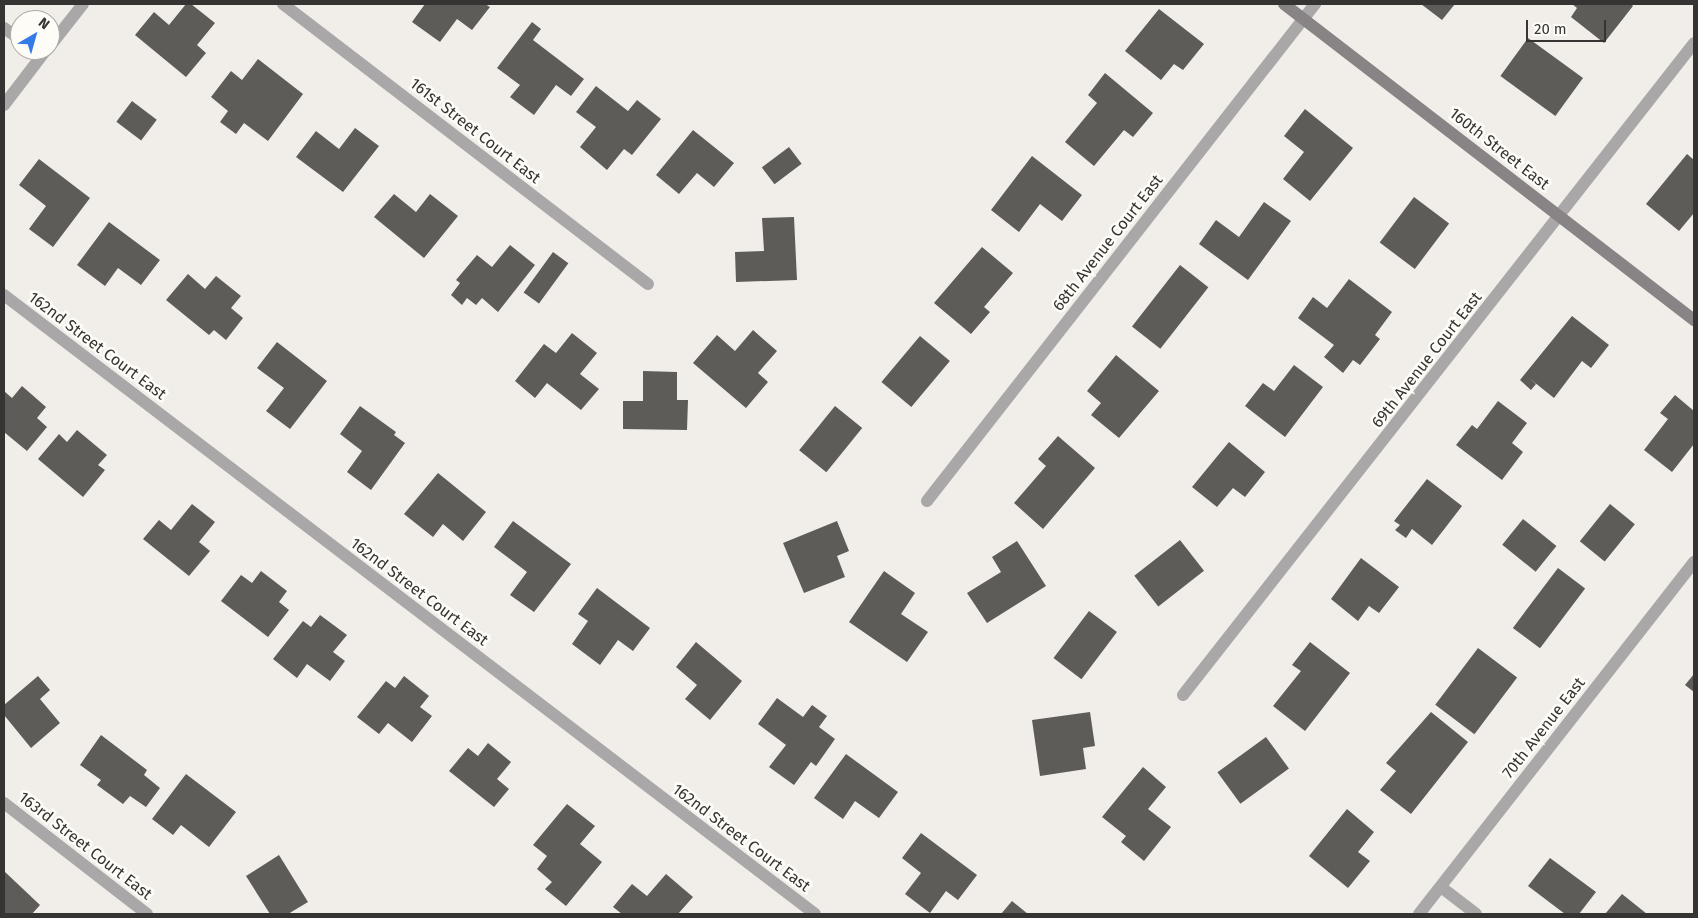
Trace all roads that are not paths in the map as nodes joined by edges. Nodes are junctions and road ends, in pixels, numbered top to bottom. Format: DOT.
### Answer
graph roads {
  1 [pos="84,4"];
  2 [pos="283,4"];
  3 [pos="1284,4"];
  4 [pos="1315,4"];
  5 [pos="1304,18"];
  6 [pos="60,32"];
  7 [pos="1694,43"];
  8 [pos="37,60"];
  9 [pos="4,105"];
  10 [pos="1560,217"];
  11 [pos="648,284"];
  12 [pos="4,296"];
  13 [pos="1694,320"];
  14 [pos="927,501"];
  15 [pos="1693,565"];
  16 [pos="1183,695"];
  17 [pos="4,803"];
  18 [pos="1441,887"];
  19 [pos="147,914"];
  20 [pos="815,914"];
  21 [pos="1419,914"];
  22 [pos="1476,914"];
  1 -- 6 [label="street"];
  2 -- 11 [label="street, 161st Street Court East"];
  3 -- 5 [label="main road, 160th Street East"];
  4 -- 5 [label="street, 68th Avenue Court East"];
  5 -- 10 [label="main road, 160th Street East"];
  5 -- 14 [label="street, 68th Avenue Court East"];
  7 -- 10 [label="street, 69th Avenue Court East"];
  8 -- 9 [label="street"];
  10 -- 13 [label="main road, 160th Street East"];
  10 -- 16 [label="street, 69th Avenue Court East"];
  12 -- 20 [label="street, 162nd Street Court East"];
  15 -- 18 [label="street, 70th Avenue East"];
  17 -- 19 [label="street, 163rd Street Court East"];
  18 -- 21 [label="street, 70th Avenue East"];
  18 -- 22 [label="street"];
}
